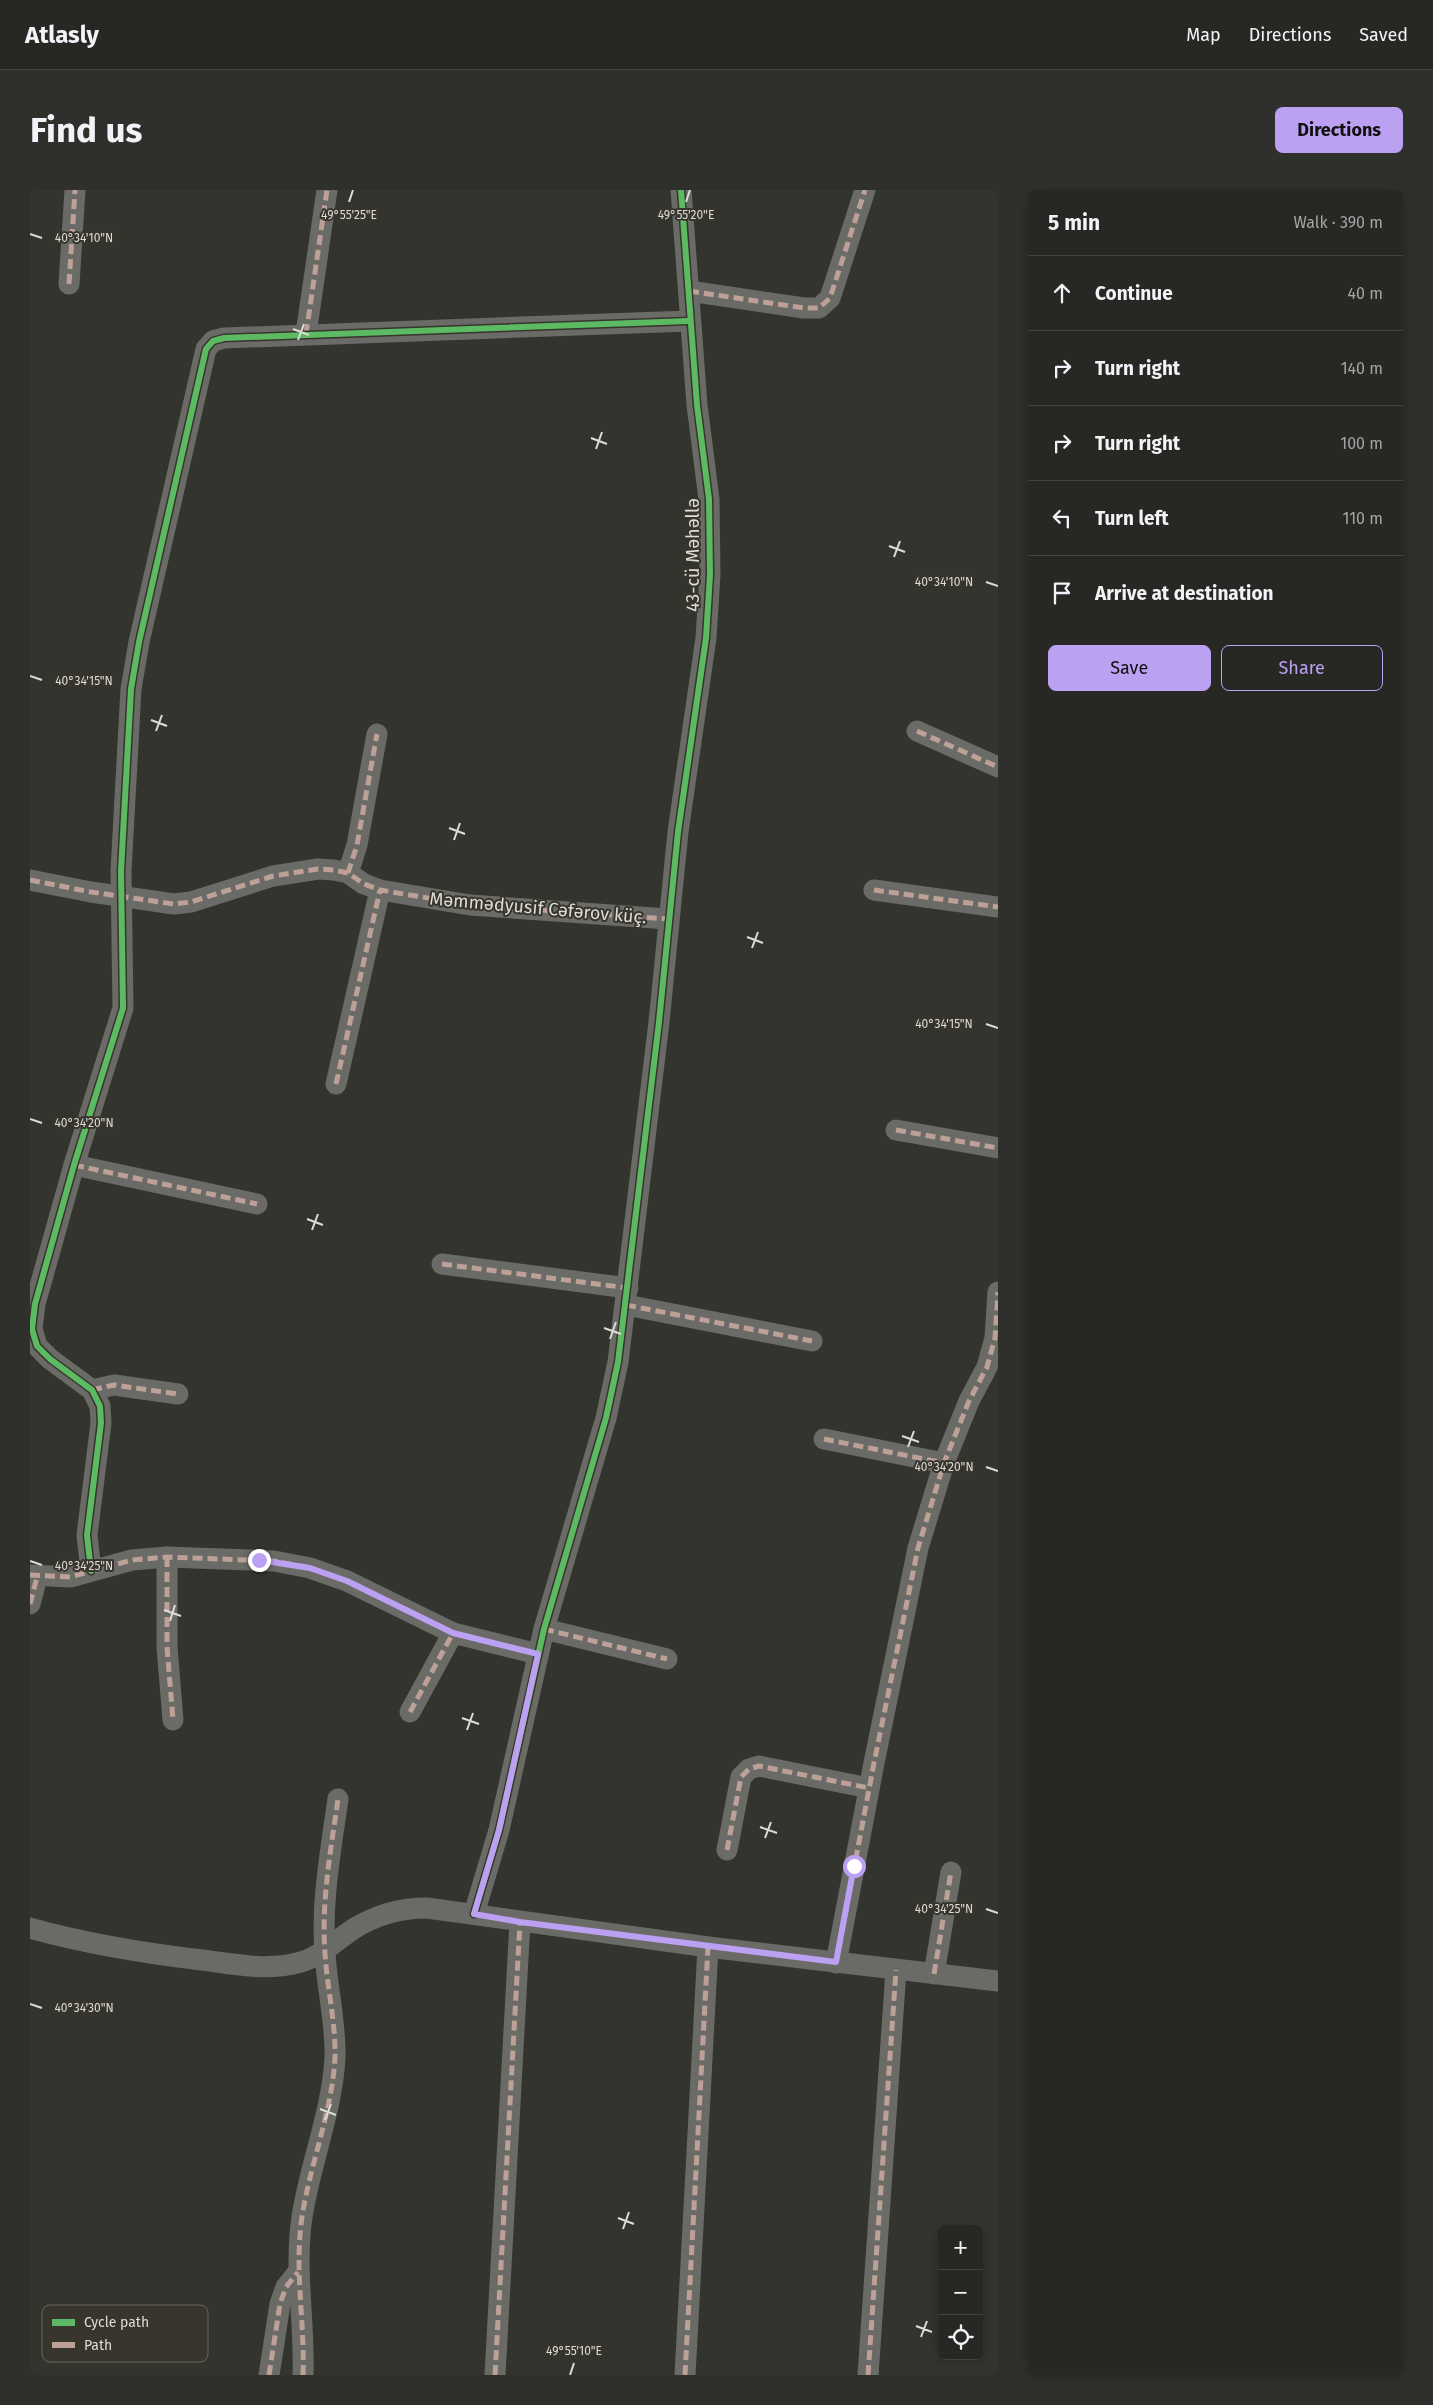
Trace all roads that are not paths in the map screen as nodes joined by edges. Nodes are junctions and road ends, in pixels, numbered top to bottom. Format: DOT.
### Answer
graph roads {
  1 [pos="76,190"];
  2 [pos="326,190"];
  3 [pos="681,190"];
  4 [pos="865,190"];
  5 [pos="69,284"];
  6 [pos="688,291"];
  7 [pos="690,321"];
  8 [pos="306,334"];
  9 [pos="917,731"];
  10 [pos="377,734"];
  11 [pos="998,767"];
  12 [pos="348,873"];
  13 [pos="30,880"];
  14 [pos="380,890"];
  15 [pos="874,890"];
  16 [pos="120,897"];
  17 [pos="998,907"];
  18 [pos="668,919"];
  19 [pos="336,1084"];
  20 [pos="896,1130"];
  21 [pos="998,1148"];
  22 [pos="74,1166"];
  23 [pos="257,1204"];
  24 [pos="442,1264"];
  25 [pos="998,1292"];
  26 [pos="627,1296"];
  27 [pos="812,1341"];
  28 [pos="92,1390"];
  29 [pos="178,1394"];
  30 [pos="824,1440"];
  31 [pos="944,1463"];
  32 [pos="167,1556"];
  33 [pos="91,1572"];
  34 [pos="34,1576"];
  35 [pos="30,1604"];
  36 [pos="544,1629"];
  37 [pos="453,1633"];
  38 [pos="538,1654"];
  39 [pos="667,1659"];
  40 [pos="410,1712"];
  41 [pos="173,1720"];
  42 [pos="869,1788"];
  43 [pos="338,1799"];
  44 [pos="727,1850"];
  45 [pos="951,1872"];
  46 [pos="474,1914"];
  47 [pos="520,1922"];
  48 [pos="30,1928"];
  49 [pos="708,1947"];
  50 [pos="324,1951"];
  51 [pos="836,1962"];
  52 [pos="896,1970"];
  53 [pos="934,1974"];
  54 [pos="998,1981"];
  55 [pos="298,2272"];
  56 [pos="269,2375"];
  57 [pos="303,2375"];
  58 [pos="495,2375"];
  59 [pos="686,2375"];
  60 [pos="868,2375"];
  1 -- 5 [label="street"];
  2 -- 8 [label="street"];
  3 -- 6 [label="street, 43-cü Məhəllə"];
  4 -- 6 [label="street"];
  6 -- 7 [label="street, 43-cü Məhəllə"];
  7 -- 8 [label="street"];
  7 -- 18 [label="street, 43-cü Məhəllə"];
  8 -- 16 [label="street"];
  9 -- 11 [label="street"];
  10 -- 12 [label="street"];
  12 -- 14 [label="street, Məmmədyusif Cəfərov küç."];
  12 -- 16 [label="street, Məmmədyusif Cəfərov küç."];
  13 -- 16 [label="street, Məmmədyusif Cəfərov küç."];
  14 -- 18 [label="street, Məmmədyusif Cəfərov küç."];
  14 -- 19 [label="street"];
  15 -- 17 [label="street"];
  16 -- 22 [label="street"];
  18 -- 26 [label="street, 43-cü Məhəllə"];
  20 -- 21 [label="street"];
  22 -- 23 [label="street"];
  22 -- 28 [label="street"];
  24 -- 26 [label="street"];
  25 -- 31 [label="street"];
  26 -- 27 [label="street"];
  26 -- 36 [label="street, 43-cü Məhəllə"];
  28 -- 29 [label="street"];
  28 -- 33 [label="street"];
  30 -- 31 [label="street"];
  31 -- 42 [label="street"];
  32 -- 33 [label="street"];
  32 -- 37 [label="street"];
  32 -- 41 [label="street"];
  33 -- 34 [label="street"];
  34 -- 35 [label="street"];
  36 -- 38 [label="street, 43-cü Məhəllə"];
  36 -- 39 [label="street"];
  37 -- 38 [label="street"];
  37 -- 40 [label="street"];
  38 -- 46 [label="street, 43-cü Məhəllə"];
  42 -- 44 [label="street"];
  42 -- 51 [label="street"];
  43 -- 50 [label="street"];
  45 -- 53 [label="street"];
  46 -- 47 [label="street"];
  46 -- 50 [label="street"];
  47 -- 49 [label="street"];
  47 -- 58 [label="street"];
  48 -- 50 [label="street"];
  49 -- 51 [label="street"];
  49 -- 59 [label="street"];
  50 -- 55 [label="street"];
  51 -- 52 [label="street"];
  52 -- 53 [label="street"];
  52 -- 60 [label="street"];
  53 -- 54 [label="street"];
  55 -- 56 [label="street"];
  55 -- 57 [label="street"];
}
